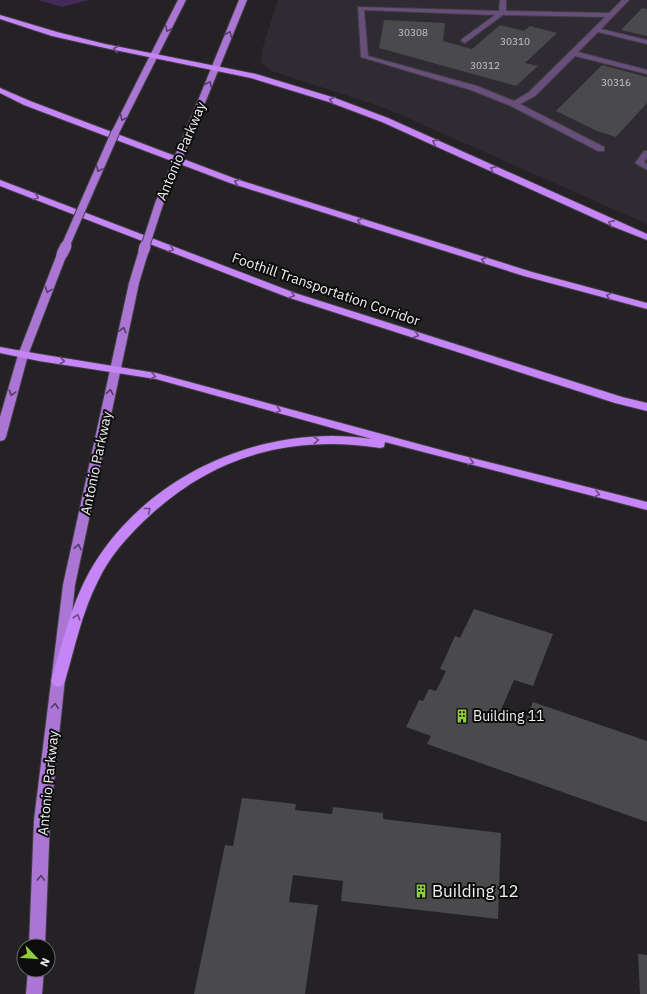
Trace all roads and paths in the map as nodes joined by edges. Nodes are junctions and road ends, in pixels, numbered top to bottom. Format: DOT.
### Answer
graph roads {
  1 [pos="182,0"];
  2 [pos="243,0"];
  3 [pos="503,0"];
  4 [pos="626,0"];
  5 [pos="502,13"];
  6 [pos="611,16"];
  7 [pos="0,17"];
  8 [pos="598,30"];
  9 [pos="465,41"];
  10 [pos="647,42"];
  11 [pos="573,53"];
  12 [pos="154,57"];
  13 [pos="216,69"];
  14 [pos="647,72"];
  15 [pos="0,90"];
  16 [pos="514,104"];
  17 [pos="601,149"];
  18 [pos="647,153"];
  19 [pos="647,168"];
  20 [pos="0,183"];
  21 [pos="647,237"];
  22 [pos="647,306"];
  23 [pos="0,350"];
  24 [pos="23,355"];
  25 [pos="115,368"];
  26 [pos="647,407"];
  27 [pos="0,437"];
  28 [pos="452,457"];
  29 [pos="647,506"];
  30 [pos="58,681"];
  31 [pos="37,938"];
  32 [pos="35,978"];
  33 [pos="34,994"];
  1 -- 12 [label="main road, one-way"];
  13 -- 2 [label="main road, Antonio Parkway, one-way"];
  3 -- 5 [label="lane"];
  4 -- 6 [label="lane"];
  5 -- 6 [label="lane"];
  5 -- 9 [label="lane"];
  5 -- 16 [label="lane"];
  6 -- 8 [label="lane"];
  12 -- 7 [label="highway, one-way"];
  8 -- 10 [label="lane"];
  8 -- 11 [label="lane"];
  11 -- 14 [label="lane"];
  11 -- 16 [label="lane"];
  12 -- 13 [label="highway"];
  12 -- 24 [label="main road, one-way, bridge"];
  21 -- 13 [label="highway, one-way"];
  25 -- 13 [label="main road, Antonio Parkway, one-way, bridge"];
  22 -- 15 [label="highway, one-way"];
  16 -- 17 [label="lane"];
  18 -- 19 [label="lane"];
  20 -- 26 [label="highway, Foothill Transportation Corridor, one-way"];
  23 -- 24 [label="highway"];
  24 -- 25 [label="highway, one-way"];
  24 -- 27 [label="main road, one-way"];
  25 -- 28 [label="highway, one-way"];
  30 -- 25 [label="main road, Antonio Parkway, one-way"];
  28 -- 29 [label="highway, one-way"];
  30 -- 28 [label="highway, one-way"];
  31 -- 30 [label="main road, Antonio Parkway, one-way"];
  32 -- 33 [label="main road"];
}
